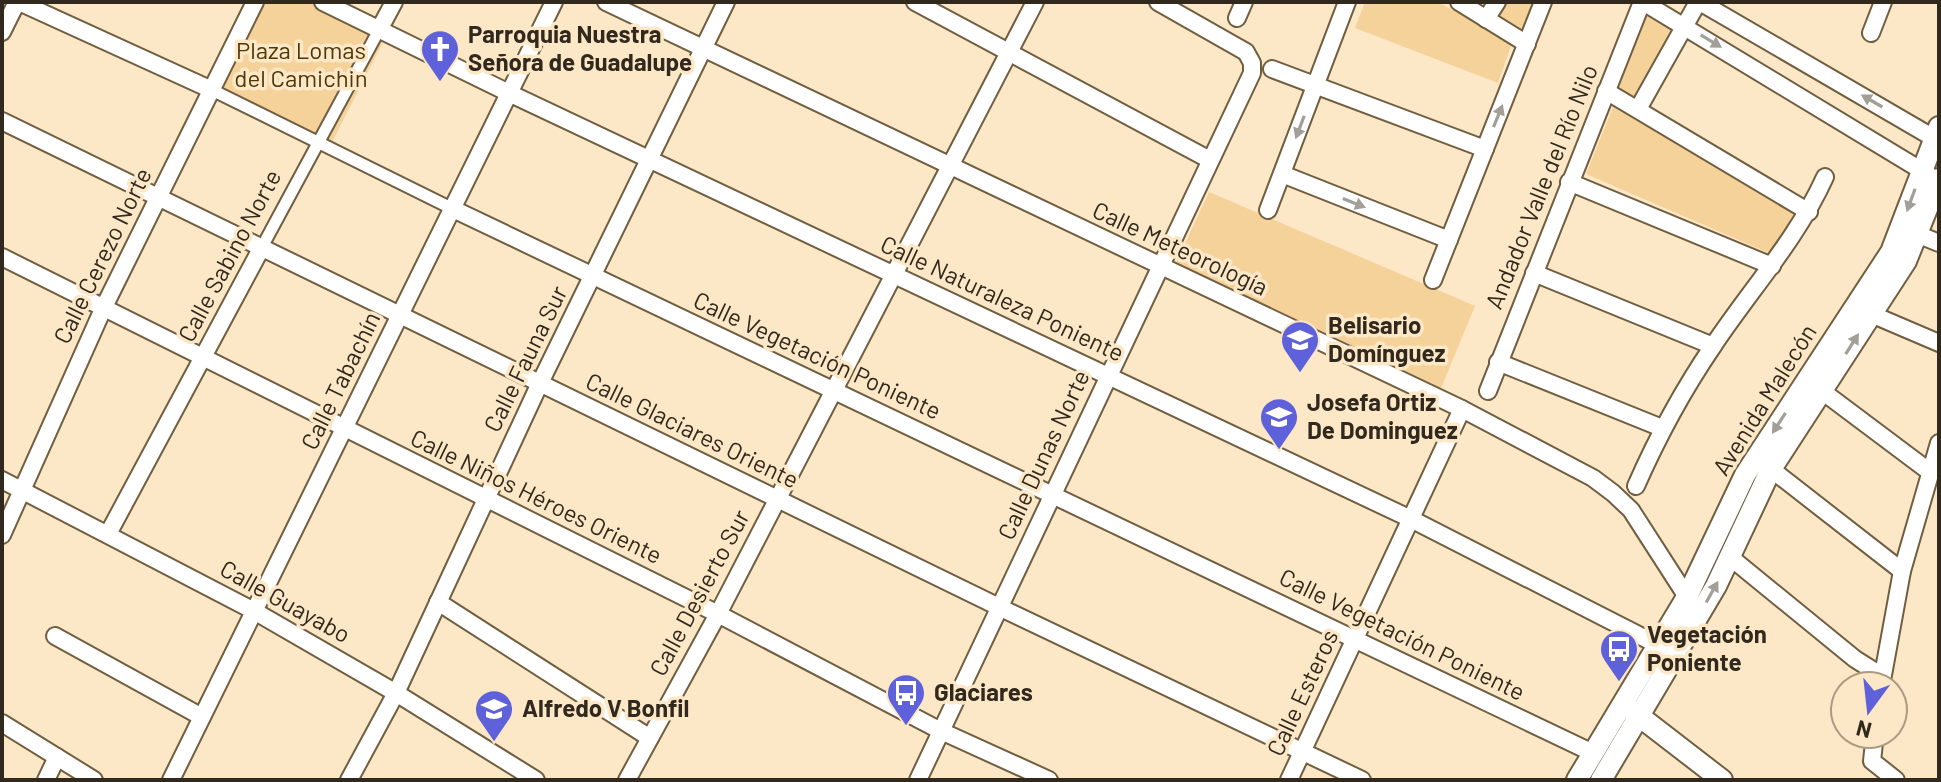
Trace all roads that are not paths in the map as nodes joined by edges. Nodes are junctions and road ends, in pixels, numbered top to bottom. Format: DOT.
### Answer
graph roads {
  1 [pos="18,2"];
  2 [pos="255,2"];
  3 [pos="323,2"];
  4 [pos="394,2"];
  5 [pos="554,2"];
  6 [pos="606,2"];
  7 [pos="726,2"];
  8 [pos="915,2"];
  9 [pos="1035,2"];
  10 [pos="1158,2"];
  11 [pos="1244,2"];
  12 [pos="1347,2"];
  13 [pos="1459,2"];
  14 [pos="1497,2"];
  15 [pos="1543,2"];
  16 [pos="1643,2"];
  17 [pos="1699,2"];
  18 [pos="1883,2"];
  19 [pos="1237,18"];
  20 [pos="1486,19"];
  21 [pos="1685,25"];
  22 [pos="379,30"];
  23 [pos="2,32"];
  24 [pos="1871,33"];
  25 [pos="1527,44"];
  26 [pos="704,49"];
  27 [pos="1010,52"];
  28 [pos="1272,69"];
  29 [pos="1316,85"];
  30 [pos="212,90"];
  31 [pos="1606,91"];
  32 [pos="511,94"];
  33 [pos="1638,109"];
  34 [pos="2,121"];
  35 [pos="1938,135"];
  36 [pos="317,144"];
  37 [pos="1485,149"];
  38 [pos="649,159"];
  39 [pos="1210,160"];
  40 [pos="950,166"];
  41 [pos="1282,174"];
  42 [pos="1933,176"];
  43 [pos="1825,177"];
  44 [pos="1569,182"];
  45 [pos="158,197"];
  46 [pos="453,209"];
  47 [pos="1268,210"];
  48 [pos="1809,212"];
  49 [pos="1917,234"];
  50 [pos="1449,240"];
  51 [pos="1939,243"];
  52 [pos="262,247"];
  53 [pos="2,257"];
  54 [pos="1159,265"];
  55 [pos="1772,266"];
  56 [pos="1534,273"];
  57 [pos="592,275"];
  58 [pos="894,275"];
  59 [pos="1433,280"];
  60 [pos="103,309"];
  61 [pos="1871,314"];
  62 [pos="400,315"];
  63 [pos="1939,343"];
  64 [pos="1713,346"];
  65 [pos="202,358"];
  66 [pos="1498,362"];
  67 [pos="1107,376"];
  68 [pos="540,383"];
  69 [pos="834,391"];
  70 [pos="1488,391"];
  71 [pos="1822,391"];
  72 [pos="1462,409"];
  73 [pos="1662,428"];
  74 [pos="344,429"];
  75 [pos="1939,443"];
  76 [pos="1771,469"];
  77 [pos="1930,472"];
  78 [pos="2,480"];
  79 [pos="1636,486"];
  80 [pos="22,490"];
  81 [pos="1052,494"];
  82 [pos="778,499"];
  83 [pos="486,500"];
  84 [pos="1411,519"];
  85 [pos="108,534"];
  86 [pos="2,535"];
  87 [pos="1730,557"];
  88 [pos="1902,571"];
  89 [pos="1687,597"];
  90 [pos="438,602"];
  91 [pos="999,607"];
  92 [pos="254,611"];
  93 [pos="718,614"];
  94 [pos="55,636"];
  95 [pos="1355,639"];
  96 [pos="1658,645"];
  97 [pos="1868,670"];
  98 [pos="1884,670"];
  99 [pos="396,693"];
  100 [pos="1631,710"];
  101 [pos="202,717"];
  102 [pos="2,723"];
  103 [pos="941,731"];
  104 [pos="650,738"];
  105 [pos="1874,750"];
  106 [pos="1303,752"];
  107 [pos="1593,753"];
  108 [pos="57,757"];
  109 [pos="46,780"];
  110 [pos="94,780"];
  111 [pos="171,780"];
  112 [pos="349,780"];
  113 [pos="536,780"];
  114 [pos="627,780"];
  115 [pos="918,780"];
  116 [pos="1049,780"];
  117 [pos="1289,780"];
  118 [pos="1362,780"];
  119 [pos="1577,780"];
  120 [pos="1601,780"];
  121 [pos="1722,780"];
  122 [pos="1896,780"];
  1 -- 23 [label="street"];
  1 -- 30 [label="street, Calle Vegetación Poniente"];
  2 -- 30 [label="street, Calle Cerezo Norte"];
  3 -- 22 [label="street, Calle Naturaleza Poniente"];
  4 -- 22 [label="street, Calle Sabino Norte"];
  5 -- 32 [label="street, Calle Tabachín"];
  6 -- 26 [label="street, Calle Meteorología"];
  7 -- 26 [label="street, Calle Fauna Sur"];
  8 -- 27 [label="street"];
  9 -- 27 [label="street, Calle Desierto Sur"];
  10 -- 39 [label="street, Calle Dunas Norte"];
  11 -- 19 [label="street"];
  12 -- 29 [label="street"];
  13 -- 20 [label="street"];
  14 -- 20 [label="street"];
  15 -- 25 [label="street"];
  16 -- 21 [label="street"];
  16 -- 31 [label="street, Andador Valle del Río Nilo"];
  17 -- 21 [label="street"];
  35 -- 17 [label="street, one-way"];
  18 -- 24 [label="street"];
  20 -- 25 [label="street"];
  21 -- 33 [label="street"];
  21 -- 42 [label="street, one-way"];
  22 -- 32 [label="street, Calle Naturaleza Poniente"];
  22 -- 36 [label="street, Calle Sabino Norte"];
  37 -- 25 [label="street, one-way"];
  26 -- 38 [label="street, Calle Fauna Sur"];
  26 -- 40 [label="street, Calle Meteorología"];
  27 -- 39 [label="street"];
  27 -- 40 [label="street, Calle Desierto Sur"];
  28 -- 29 [label="street"];
  29 -- 37 [label="street"];
  29 -- 41 [label="street, one-way"];
  30 -- 36 [label="street, Calle Vegetación Poniente"];
  30 -- 45 [label="street, Calle Cerezo Norte"];
  31 -- 33 [label="street"];
  31 -- 44 [label="street, Andador Valle del Río Nilo"];
  32 -- 38 [label="street, Calle Naturaleza Poniente"];
  32 -- 46 [label="street, Calle Tabachín"];
  33 -- 48 [label="street"];
  34 -- 45 [label="street, Calle Glaciares Oriente"];
  35 -- 42 [label="street, Avenida Malecón"];
  36 -- 46 [label="street, Calle Vegetación Poniente"];
  36 -- 52 [label="street, Calle Sabino Norte"];
  37 -- 50 [label="street"];
  38 -- 57 [label="street, Calle Fauna Sur"];
  38 -- 58 [label="street, Calle Naturaleza Poniente"];
  39 -- 54 [label="street, Calle Dunas Norte"];
  40 -- 54 [label="street, Calle Meteorología"];
  40 -- 58 [label="street, Calle Desierto Sur"];
  41 -- 47 [label="street"];
  41 -- 50 [label="street, one-way"];
  42 -- 49 [label="street, Avenida Malecón"];
  42 -- 89 [label="street, Avenida Malecón, one-way"];
  43 -- 48 [label="street"];
  44 -- 55 [label="street"];
  44 -- 56 [label="street, Andador Valle del Río Nilo"];
  45 -- 52 [label="street, Calle Glaciares Oriente"];
  45 -- 60 [label="street, Calle Cerezo Norte"];
  46 -- 57 [label="street, Calle Vegetación Poniente"];
  46 -- 62 [label="street, Calle Tabachín"];
  48 -- 55 [label="street"];
  49 -- 51 [label="street"];
  49 -- 61 [label="street, Avenida Malecón"];
  50 -- 59 [label="street"];
  52 -- 62 [label="street, Calle Glaciares Oriente"];
  52 -- 65 [label="street, Calle Sabino Norte"];
  53 -- 60 [label="street, Calle Niños Héroes Oriente"];
  54 -- 67 [label="street, Calle Dunas Norte"];
  54 -- 72 [label="street, Calle Meteorología"];
  55 -- 64 [label="street"];
  56 -- 64 [label="street"];
  56 -- 66 [label="street, Andador Valle del Río Nilo"];
  57 -- 68 [label="street, Calle Fauna Sur"];
  57 -- 69 [label="street, Calle Vegetación Poniente"];
  58 -- 67 [label="street, Calle Naturaleza Poniente"];
  58 -- 69 [label="street, Calle Desierto Sur"];
  60 -- 65 [label="street, Calle Niños Héroes Oriente"];
  60 -- 80 [label="street, Calle Cerezo Norte"];
  61 -- 63 [label="street"];
  71 -- 61 [label="street, Avenida Malecón, one-way"];
  62 -- 68 [label="street, Calle Glaciares Oriente"];
  62 -- 74 [label="street, Calle Tabachín"];
  64 -- 73 [label="street"];
  65 -- 74 [label="street, Calle Niños Héroes Oriente"];
  65 -- 85 [label="street, Calle Sabino Norte"];
  66 -- 70 [label="street, Andador Valle del Río Nilo"];
  66 -- 73 [label="street"];
  67 -- 81 [label="street, Calle Dunas Norte"];
  67 -- 84 [label="street, Calle Naturaleza Poniente"];
  68 -- 82 [label="street, Calle Glaciares Oriente"];
  68 -- 83 [label="street, Calle Fauna Sur"];
  69 -- 81 [label="street, Calle Vegetación Poniente"];
  69 -- 82 [label="street, Calle Desierto Sur"];
  71 -- 76 [label="street, Avenida Malecón"];
  71 -- 77 [label="street"];
  72 -- 84 [label="street, Calle Esteros"];
  72 -- 89 [label="street, Calle Meteorología"];
  73 -- 79 [label="street"];
  74 -- 83 [label="street, Calle Niños Héroes Oriente"];
  74 -- 92 [label="street, Calle Tabachín"];
  75 -- 77 [label="street"];
  76 -- 87 [label="street, Avenida Malecón"];
  76 -- 88 [label="street"];
  77 -- 88 [label="street"];
  78 -- 80 [label="street, Calle Guayabo"];
  80 -- 85 [label="street, Calle Guayabo"];
  80 -- 86 [label="street, Calle Cerezo Norte"];
  81 -- 91 [label="street, Calle Dunas Norte"];
  81 -- 95 [label="street, Calle Vegetación Poniente"];
  82 -- 91 [label="street, Calle Glaciares Oriente"];
  82 -- 93 [label="street, Calle Desierto Sur"];
  83 -- 90 [label="street, Calle Fauna Sur"];
  83 -- 93 [label="street, Calle Niños Héroes Oriente"];
  84 -- 95 [label="street, Calle Esteros"];
  84 -- 96 [label="street, Calle Naturaleza Poniente"];
  85 -- 92 [label="street, Calle Guayabo"];
  87 -- 97 [label="street"];
  100 -- 87 [label="street, Avenida Malecón, one-way"];
  88 -- 98 [label="street"];
  89 -- 96 [label="street, Avenida Malecón"];
  90 -- 99 [label="street, Calle Fauna Sur"];
  90 -- 104 [label="street"];
  91 -- 103 [label="street, Calle Dunas Norte"];
  91 -- 106 [label="street, Calle Glaciares Oriente"];
  92 -- 99 [label="street, Calle Guayabo"];
  92 -- 101 [label="street, Calle Tabachín"];
  93 -- 103 [label="street, Calle Niños Héroes Oriente"];
  93 -- 104 [label="street, Calle Desierto Sur"];
  94 -- 101 [label="street"];
  95 -- 106 [label="street, Calle Esteros"];
  95 -- 107 [label="street, Calle Vegetación Poniente"];
  96 -- 100 [label="street, Avenida Malecón"];
  99 -- 112 [label="street, Calle Fauna Sur"];
  99 -- 113 [label="street, Calle Guayabo"];
  100 -- 107 [label="street, Avenida Malecón"];
  100 -- 120 [label="street, Avenida Malecón"];
  100 -- 121 [label="street"];
  101 -- 111 [label="street, Calle Tabachín"];
  102 -- 108 [label="street"];
  103 -- 115 [label="street, Calle Dunas Norte"];
  103 -- 116 [label="street, Calle Niños Héroes Oriente"];
  104 -- 114 [label="street, Calle Desierto Sur"];
  105 -- 122 [label="street"];
  106 -- 117 [label="street, Calle Esteros"];
  106 -- 118 [label="street, Calle Glaciares Oriente"];
  107 -- 119 [label="street, Avenida Malecón"];
  108 -- 109 [label="street"];
  108 -- 110 [label="street"];
}
